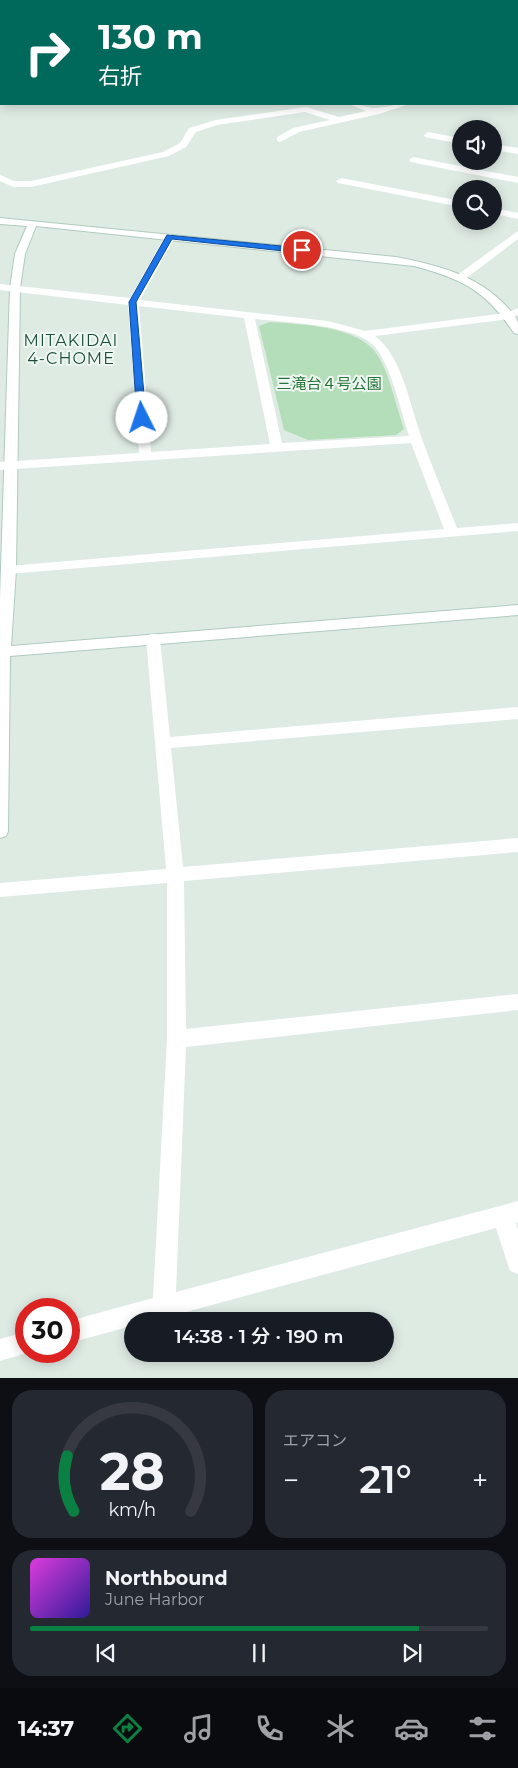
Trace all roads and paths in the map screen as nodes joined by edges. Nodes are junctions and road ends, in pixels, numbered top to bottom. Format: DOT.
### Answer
graph roads {
  1 [pos="266,105"];
  2 [pos="356,105"];
  3 [pos="402,105"];
  4 [pos="280,112"];
  5 [pos="376,112"];
  6 [pos="339,120"];
  7 [pos="428,134"];
  8 [pos="280,139"];
  9 [pos="452,139"];
  10 [pos="502,148"];
  11 [pos="518,151"];
  12 [pos="413,160"];
  13 [pos="518,180"];
  14 [pos="2,181"];
  15 [pos="340,181"];
  16 [pos="452,202"];
  17 [pos="502,213"];
  18 [pos="518,216"];
  19 [pos="1,220"];
  20 [pos="33,223"];
  21 [pos="518,234"];
  22 [pos="170,237"];
  23 [pos="460,278"];
  24 [pos="0,287"];
  25 [pos="15,288"];
  26 [pos="132,302"];
  27 [pos="249,314"];
  28 [pos="514,314"];
  29 [pos="518,331"];
  30 [pos="365,334"];
  31 [pos="416,440"];
  32 [pos="277,447"];
  33 [pos="145,456"];
  34 [pos="5,466"];
  35 [pos="518,527"];
  36 [pos="452,532"];
  37 [pos="4,550"];
  38 [pos="9,570"];
  39 [pos="518,610"];
  40 [pos="153,640"];
  41 [pos="2,652"];
  42 [pos="518,713"];
  43 [pos="163,744"];
  44 [pos="1,809"];
  45 [pos="0,831"];
  46 [pos="518,845"];
  47 [pos="174,876"];
  48 [pos="0,890"];
  49 [pos="518,1002"];
  50 [pos="177,1039"];
  51 [pos="510,1214"];
  52 [pos="518,1263"];
  53 [pos="164,1307"];
  54 [pos="80,1329"];
  55 [pos="15,1346"];
  56 [pos="0,1350"];
  1 -- 4 [label="street"];
  2 -- 5 [label="street"];
  3 -- 5 [label="street"];
  4 -- 6 [label="street"];
  4 -- 14 [label="street"];
  5 -- 6 [label="street"];
  6 -- 8 [label="street"];
  7 -- 9 [label="street"];
  10 -- 11 [label="street"];
  12 -- 13 [label="street"];
  15 -- 16 [label="street"];
  17 -- 18 [label="street"];
  19 -- 20 [label="street"];
  20 -- 22 [label="street"];
  20 -- 25 [label="street"];
  21 -- 23 [label="street"];
  22 -- 23 [label="street"];
  22 -- 26 [label="street"];
  23 -- 28 [label="street"];
  24 -- 25 [label="street"];
  25 -- 26 [label="street"];
  25 -- 34 [label="street"];
  26 -- 27 [label="street"];
  26 -- 33 [label="street"];
  27 -- 30 [label="street"];
  27 -- 32 [label="street"];
  28 -- 29 [label="street"];
  28 -- 30 [label="street"];
  30 -- 31 [label="street"];
  31 -- 32 [label="street"];
  31 -- 36 [label="street"];
  32 -- 33 [label="street"];
  33 -- 34 [label="street"];
  34 -- 37 [label="street"];
  35 -- 36 [label="street"];
  36 -- 38 [label="street"];
  37 -- 38 [label="street"];
  38 -- 41 [label="street"];
  39 -- 40 [label="street"];
  40 -- 41 [label="street"];
  40 -- 43 [label="street"];
  41 -- 44 [label="street"];
  42 -- 43 [label="street"];
  43 -- 47 [label="street"];
  44 -- 45 [label="street"];
  46 -- 47 [label="street"];
  47 -- 48 [label="street"];
  47 -- 50 [label="street"];
  49 -- 50 [label="street"];
  50 -- 53 [label="street"];
  51 -- 52 [label="street"];
  51 -- 53 [label="street"];
  53 -- 54 [label="street"];
  55 -- 56 [label="street"];
}
